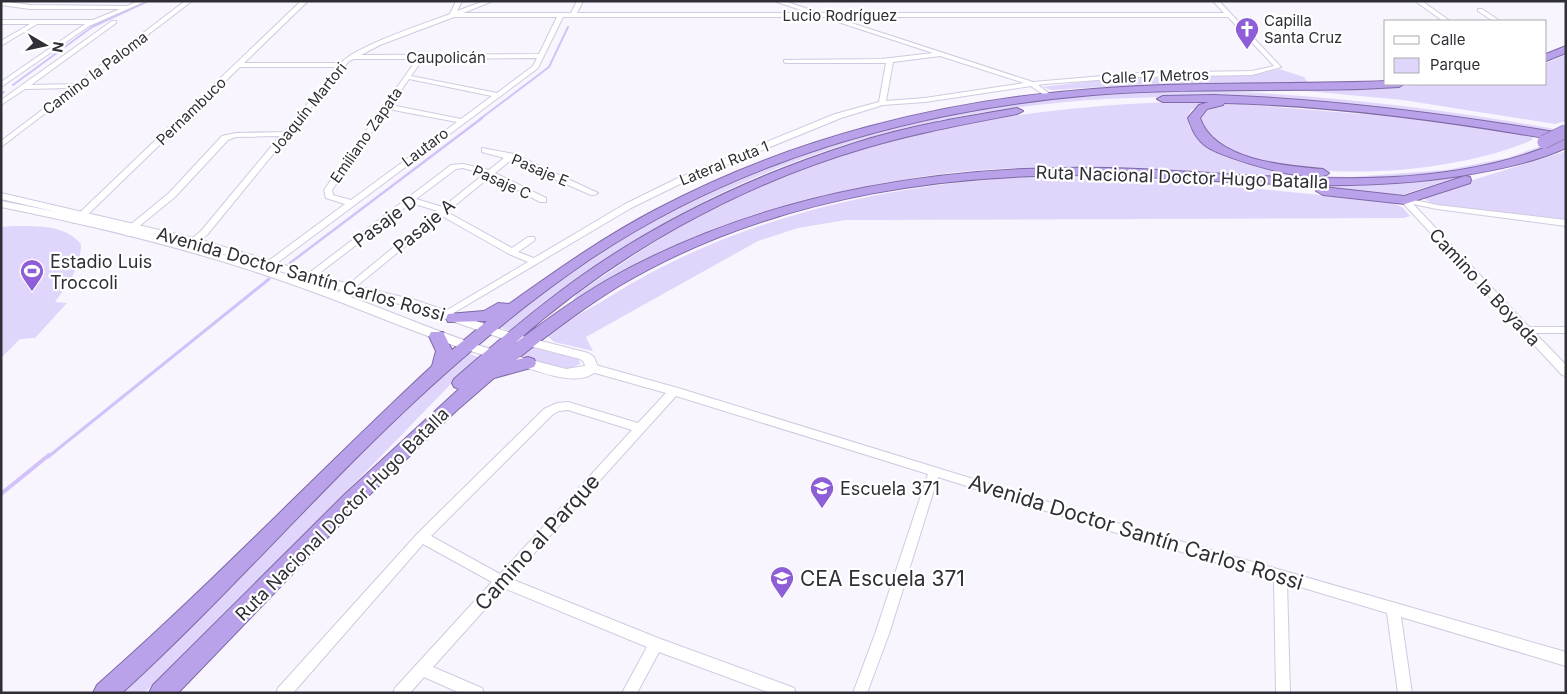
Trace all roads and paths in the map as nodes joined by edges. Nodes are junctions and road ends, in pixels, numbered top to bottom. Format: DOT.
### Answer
graph roads {
  1 [pos="143,1"];
  2 [pos="189,1"];
  3 [pos="305,1"];
  4 [pos="459,1"];
  5 [pos="490,1"];
  6 [pos="580,1"];
  7 [pos="777,1"];
  8 [pos="1216,1"];
  9 [pos="1418,1"];
  10 [pos="2,2"];
  11 [pos="128,7"];
  12 [pos="1480,10"];
  13 [pos="453,15"];
  14 [pos="821,15"];
  15 [pos="1228,15"];
  16 [pos="560,16"];
  17 [pos="573,16"];
  18 [pos="1446,20"];
  19 [pos="1495,20"];
  20 [pos="1,22"];
  21 [pos="93,22"];
  22 [pos="114,22"];
  23 [pos="36,23"];
  24 [pos="1,44"];
  25 [pos="1566,49"];
  26 [pos="940,54"];
  27 [pos="542,56"];
  28 [pos="351,57"];
  29 [pos="421,57"];
  30 [pos="1547,58"];
  31 [pos="786,61"];
  32 [pos="890,61"];
  33 [pos="240,65"];
  34 [pos="342,65"];
  35 [pos="407,77"];
  36 [pos="1031,83"];
  37 [pos="1384,84"];
  38 [pos="1,86"];
  39 [pos="78,86"];
  40 [pos="24,87"];
  41 [pos="1175,89"];
  42 [pos="1,90"];
  43 [pos="497,95"];
  44 [pos="1048,96"];
  45 [pos="1260,101"];
  46 [pos="1,103"];
  47 [pos="882,104"];
  48 [pos="386,106"];
  49 [pos="461,121"];
  50 [pos="1566,130"];
  51 [pos="287,134"];
  52 [pos="1564,142"];
  53 [pos="1,145"];
  54 [pos="485,150"];
  55 [pos="511,156"];
  56 [pos="460,165"];
  57 [pos="1499,165"];
  58 [pos="488,173"];
  59 [pos="1234,180"];
  60 [pos="594,193"];
  61 [pos="1,196"];
  62 [pos="543,200"];
  63 [pos="1405,200"];
  64 [pos="412,201"];
  65 [pos="350,203"];
  66 [pos="1,204"];
  67 [pos="443,211"];
  68 [pos="79,218"];
  69 [pos="1566,223"];
  70 [pos="132,231"];
  71 [pos="531,239"];
  72 [pos="190,244"];
  73 [pos="512,252"];
  74 [pos="533,261"];
  75 [pos="270,264"];
  76 [pos="310,276"];
  77 [pos="349,288"];
  78 [pos="530,294"];
  79 [pos="338,297"];
  80 [pos="411,303"];
  81 [pos="551,304"];
  82 [pos="449,316"];
  83 [pos="391,319"];
  84 [pos="486,329"];
  85 [pos="1526,330"];
  86 [pos="1566,330"];
  87 [pos="437,336"];
  88 [pos="511,337"];
  89 [pos="527,342"];
  90 [pos="466,346"];
  91 [pos="499,356"];
  92 [pos="528,363"];
  93 [pos="440,368"];
  94 [pos="592,368"];
  95 [pos="1566,372"];
  96 [pos="478,381"];
  97 [pos="674,391"];
  98 [pos="641,428"];
  99 [pos="934,472"];
  100 [pos="347,503"];
  101 [pos="422,537"];
  102 [pos="1280,575"];
  103 [pos="501,581"];
  104 [pos="1393,608"];
  105 [pos="656,644"];
  106 [pos="1566,658"];
  107 [pos="422,669"];
  108 [pos="105,693"];
  109 [pos="161,693"];
  110 [pos="283,693"];
  111 [pos="400,693"];
  112 [pos="477,693"];
  113 [pos="629,693"];
  114 [pos="790,693"];
  115 [pos="860,693"];
  116 [pos="1283,693"];
  117 [pos="1405,693"];
  1 -- 11 [label="street"];
  2 -- 39 [label="street, Camino la Paloma"];
  3 -- 33 [label="street, Pernambuco"];
  4 -- 13 [label="street"];
  5 -- 13 [label="street, Joaquín Martori"];
  6 -- 17 [label="street"];
  7 -- 14 [label="street"];
  8 -- 15 [label="street"];
  9 -- 18 [label="street"];
  10 -- 11 [label="street"];
  11 -- 21 [label="street"];
  12 -- 19 [label="street"];
  13 -- 16 [label="street, Lucio Rodríguez"];
  13 -- 28 [label="street, Joaquín Martori"];
  14 -- 15 [label="street, Lucio Rodríguez"];
  14 -- 17 [label="street, Lucio Rodríguez"];
  14 -- 26 [label="street"];
  15 -- 36 [label="street, Calle 17 Metros"];
  16 -- 17 [label="street, Lucio Rodríguez"];
  16 -- 27 [label="street, Lautaro"];
  20 -- 23 [label="street"];
  21 -- 23 [label="street"];
  21 -- 38 [label="street"];
  22 -- 40 [label="street"];
  23 -- 24 [label="street"];
  25 -- 30 [label="highway"];
  26 -- 32 [label="street"];
  26 -- 36 [label="street"];
  27 -- 29 [label="street, Caupolicán"];
  27 -- 43 [label="street, Lautaro"];
  28 -- 29 [label="street, Caupolicán"];
  28 -- 34 [label="street, Joaquín Martori"];
  29 -- 35 [label="street, Emiliano Zapata"];
  31 -- 32 [label="street"];
  32 -- 47 [label="street"];
  33 -- 34 [label="street"];
  33 -- 68 [label="street, Pernambuco"];
  34 -- 51 [label="street, Joaquín Martori"];
  35 -- 43 [label="street"];
  35 -- 48 [label="street, Emiliano Zapata"];
  36 -- 44 [label="street"];
  36 -- 47 [label="street, Lateral Ruta 1"];
  37 -- 41 [label="highway, Ruta Nacional Doctor Hugo Batalla"];
  39 -- 40 [label="street"];
  39 -- 53 [label="street, Camino la Paloma"];
  40 -- 42 [label="street"];
  40 -- 46 [label="street"];
  41 -- 44 [label="highway, Ruta Nacional Doctor Hugo Batalla"];
  41 -- 50 [label="highway"];
  43 -- 49 [label="street, Lautaro"];
  44 -- 78 [label="highway, Ruta Nacional Doctor Hugo Batalla"];
  45 -- 50 [label="highway, bridge"];
  45 -- 52 [label="highway"];
  45 -- 81 [label="highway"];
  47 -- 74 [label="street, Lateral Ruta 1"];
  48 -- 49 [label="street"];
  48 -- 65 [label="street, Emiliano Zapata"];
  49 -- 65 [label="street, Lautaro"];
  51 -- 70 [label="street"];
  51 -- 72 [label="street, Joaquín Martori"];
  52 -- 57 [label="highway, Ruta Nacional Doctor Hugo Batalla"];
  54 -- 55 [label="street, Pasaje E"];
  55 -- 58 [label="street, Pasaje A"];
  55 -- 60 [label="street, Pasaje E"];
  56 -- 58 [label="street, Pasaje C"];
  56 -- 64 [label="street, Pasaje D"];
  57 -- 59 [label="highway, Ruta Nacional Doctor Hugo Batalla"];
  57 -- 63 [label="highway"];
  58 -- 62 [label="street, Pasaje C"];
  58 -- 67 [label="street, Pasaje A"];
  59 -- 63 [label="highway"];
  59 -- 89 [label="highway, Ruta Nacional Doctor Hugo Batalla"];
  61 -- 68 [label="street, Avenida Doctor Santín Carlos Rossi"];
  63 -- 69 [label="street"];
  63 -- 85 [label="street, Camino la Boyada"];
  64 -- 67 [label="street"];
  64 -- 76 [label="street, Pasaje D"];
  65 -- 75 [label="street, Lautaro"];
  66 -- 68 [label="street, Avenida Doctor Santín Carlos Rossi"];
  67 -- 73 [label="street"];
  67 -- 77 [label="street, Pasaje A"];
  68 -- 70 [label="street, Avenida Doctor Santín Carlos Rossi"];
  70 -- 72 [label="street, Avenida Doctor Santín Carlos Rossi"];
  71 -- 73 [label="street"];
  72 -- 75 [label="street, Avenida Doctor Santín Carlos Rossi"];
  72 -- 79 [label="street, Avenida Doctor Santín Carlos Rossi"];
  73 -- 74 [label="street"];
  74 -- 82 [label="street, Lateral Ruta 1"];
  75 -- 76 [label="street, Avenida Doctor Santín Carlos Rossi"];
  76 -- 77 [label="street, Avenida Doctor Santín Carlos Rossi"];
  77 -- 79 [label="street, Pasaje A"];
  77 -- 80 [label="street, Avenida Doctor Santín Carlos Rossi"];
  78 -- 82 [label="highway"];
  78 -- 84 [label="highway, Ruta Nacional Doctor Hugo Batalla"];
  79 -- 83 [label="street, Avenida Doctor Santín Carlos Rossi"];
  80 -- 82 [label="street, Avenida Doctor Santín Carlos Rossi"];
  80 -- 83 [label="street"];
  81 -- 88 [label="highway"];
  81 -- 89 [label="highway"];
  82 -- 84 [label="street, Avenida Doctor Santín Carlos Rossi"];
  83 -- 87 [label="street, Avenida Doctor Santín Carlos Rossi"];
  84 -- 88 [label="street, Avenida Doctor Santín Carlos Rossi"];
  84 -- 90 [label="highway, Ruta Nacional Doctor Hugo Batalla"];
  85 -- 86 [label="street"];
  85 -- 95 [label="street, Camino la Boyada"];
  87 -- 90 [label="street, Avenida Doctor Santín Carlos Rossi"];
  87 -- 93 [label="highway"];
  88 -- 89 [label="street, Avenida Doctor Santín Carlos Rossi"];
  88 -- 91 [label="highway"];
  89 -- 91 [label="highway, Ruta Nacional Doctor Hugo Batalla"];
  89 -- 94 [label="street, Avenida Doctor Santín Carlos Rossi"];
  90 -- 91 [label="street, Avenida Doctor Santín Carlos Rossi"];
  90 -- 93 [label="highway, Ruta Nacional Doctor Hugo Batalla"];
  91 -- 92 [label="street, Avenida Doctor Santín Carlos Rossi"];
  91 -- 96 [label="highway, Ruta Nacional Doctor Hugo Batalla"];
  91 -- 100 [label="highway"];
  92 -- 94 [label="street, Avenida Doctor Santín Carlos Rossi"];
  92 -- 96 [label="highway"];
  93 -- 108 [label="highway, Ruta Nacional Doctor Hugo Batalla"];
  94 -- 97 [label="street, Avenida Doctor Santín Carlos Rossi"];
  96 -- 100 [label="highway, Ruta Nacional Doctor Hugo Batalla"];
  97 -- 98 [label="street, Camino al Parque"];
  97 -- 99 [label="street, Avenida Doctor Santín Carlos Rossi"];
  98 -- 101 [label="street"];
  98 -- 103 [label="street, Camino al Parque"];
  99 -- 102 [label="street, Avenida Doctor Santín Carlos Rossi"];
  99 -- 115 [label="street"];
  100 -- 109 [label="highway, Ruta Nacional Doctor Hugo Batalla"];
  101 -- 103 [label="street"];
  101 -- 110 [label="street"];
  102 -- 104 [label="street, Avenida Doctor Santín Carlos Rossi"];
  102 -- 116 [label="street"];
  103 -- 105 [label="street"];
  103 -- 107 [label="street, Camino al Parque"];
  104 -- 106 [label="street, Avenida Doctor Santín Carlos Rossi"];
  104 -- 117 [label="street"];
  105 -- 113 [label="street"];
  105 -- 114 [label="street"];
  107 -- 111 [label="street, Camino al Parque"];
  107 -- 112 [label="street"];
}
